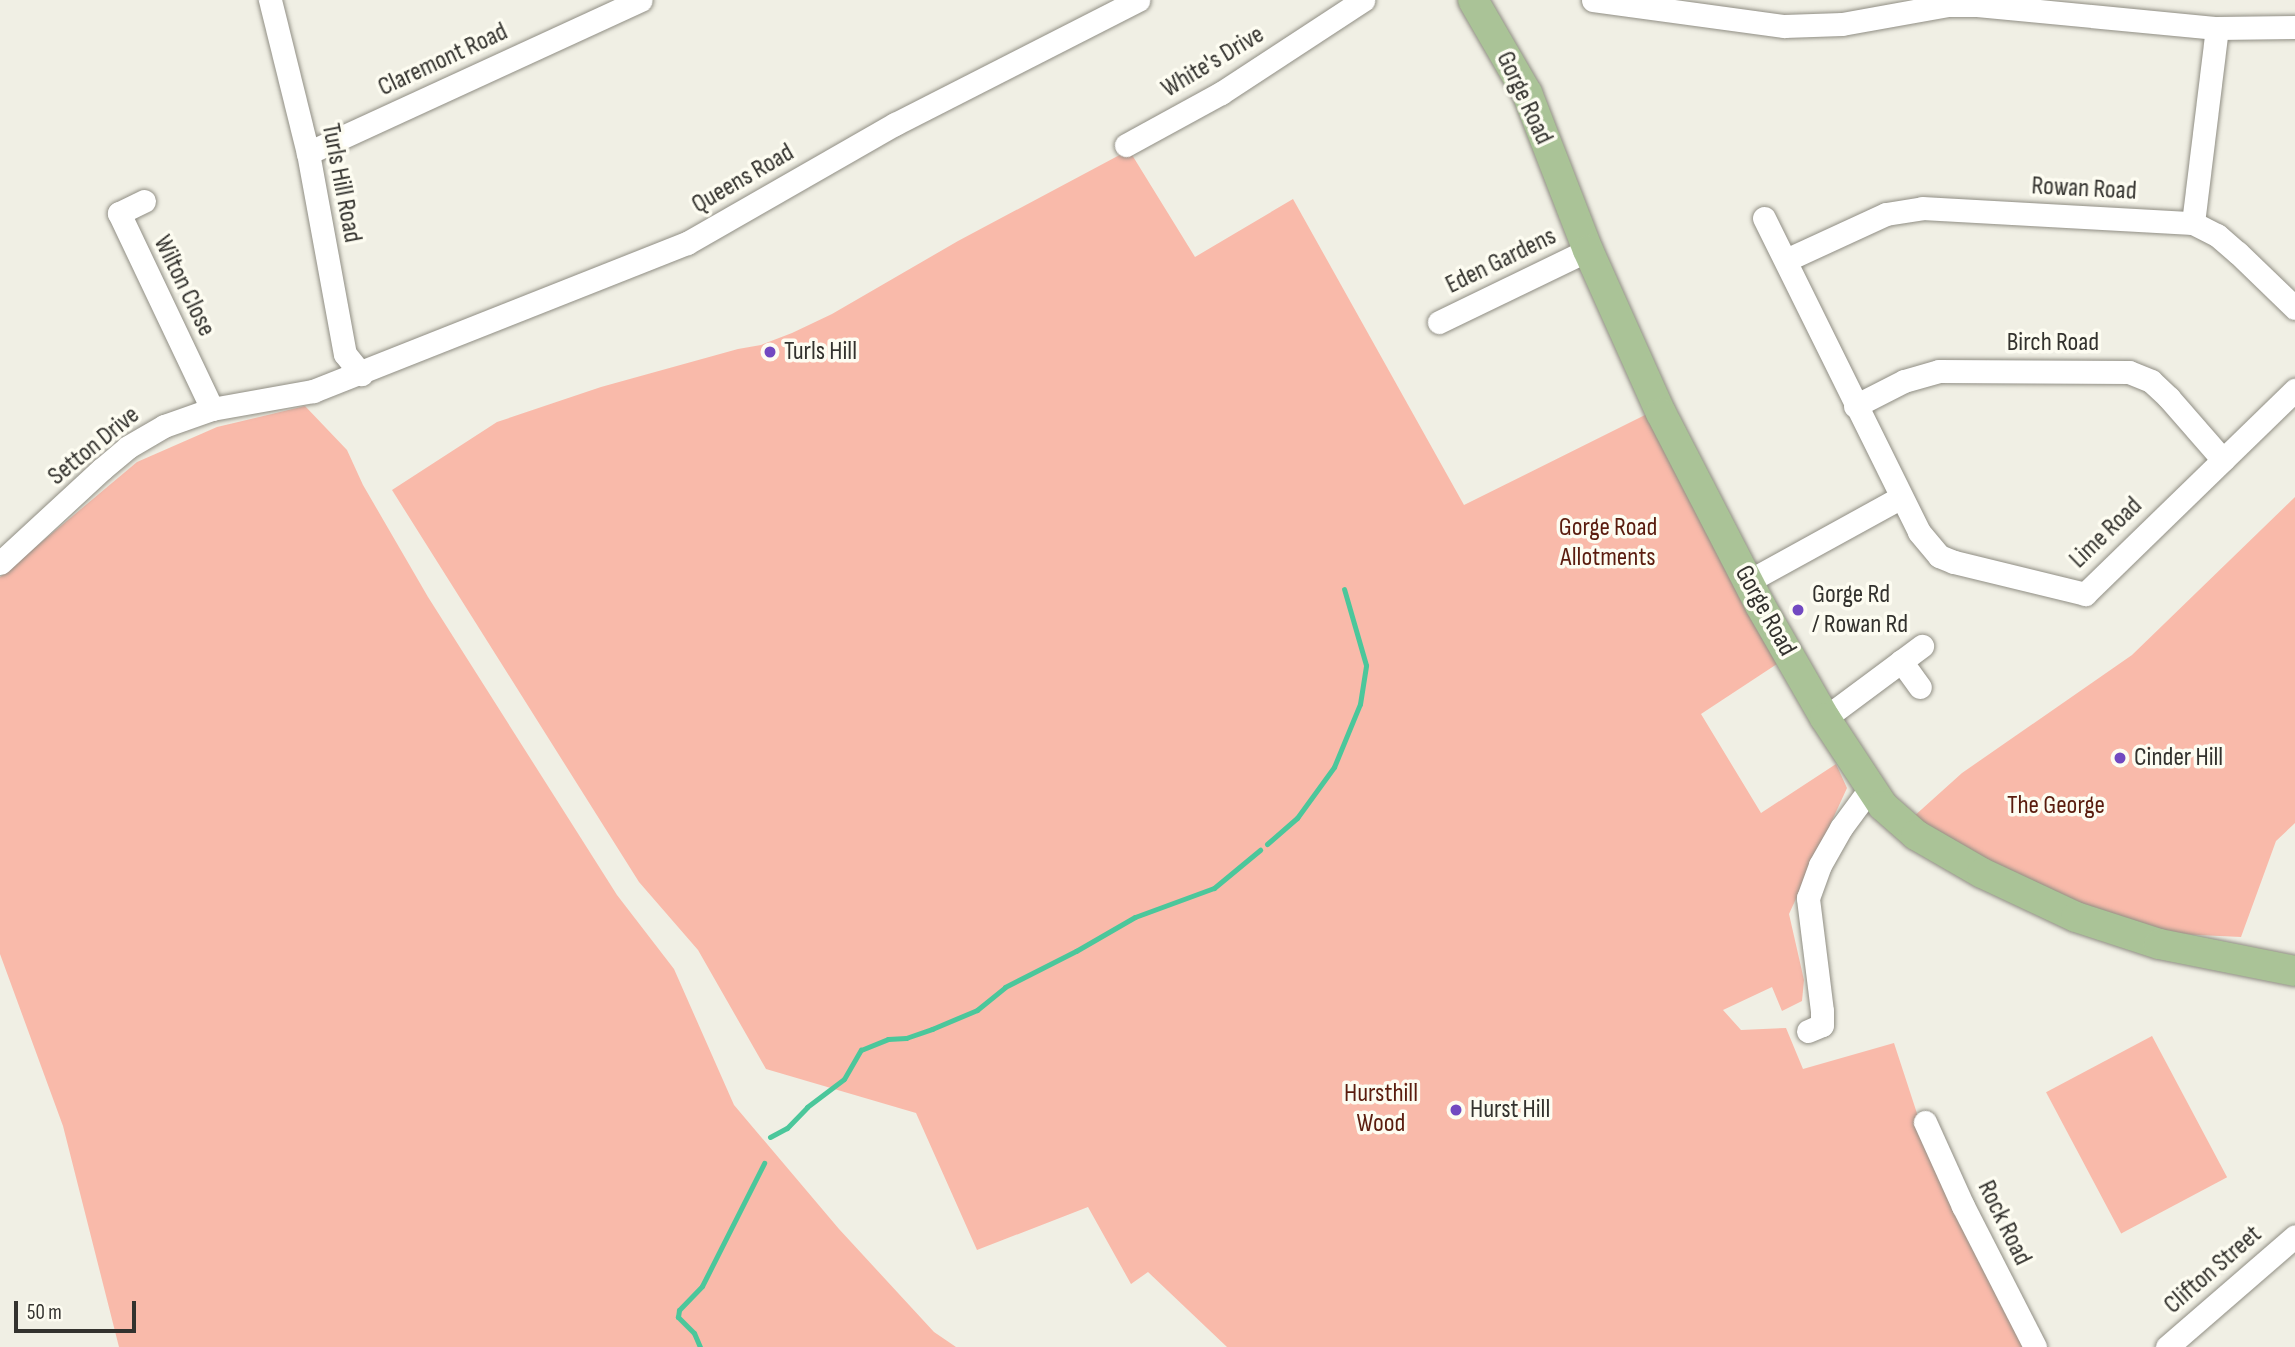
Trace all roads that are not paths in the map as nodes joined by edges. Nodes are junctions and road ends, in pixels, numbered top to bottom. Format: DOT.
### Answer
graph roads {
  1 [pos="270,0"];
  2 [pos="640,0"];
  3 [pos="1138,0"];
  4 [pos="1363,0"];
  5 [pos="1473,0"];
  6 [pos="1593,0"];
  7 [pos="2295,27"];
  8 [pos="2217,28"];
  9 [pos="1126,145"];
  10 [pos="308,153"];
  11 [pos="144,201"];
  12 [pos="1764,218"];
  13 [pos="2193,223"];
  14 [pos="1588,250"];
  15 [pos="1786,260"];
  16 [pos="2295,307"];
  17 [pos="1439,322"];
  18 [pos="361,374"];
  19 [pos="2295,390"];
  20 [pos="1855,406"];
  21 [pos="212,409"];
  22 [pos="2223,460"];
  23 [pos="1900,498"];
  24 [pos="0,563"];
  25 [pos="1747,582"];
  26 [pos="1922,646"];
  27 [pos="1901,662"];
  28 [pos="1920,687"];
  29 [pos="1825,718"];
  30 [pos="1869,790"];
  31 [pos="2295,971"];
  32 [pos="1808,1031"];
  33 [pos="1925,1122"];
  34 [pos="2295,1236"];
  35 [pos="2035,1347"];
  36 [pos="2166,1347"];
  1 -- 10 [label="street, Turls Hill Road"];
  2 -- 10 [label="street, Claremont Road"];
  3 -- 18 [label="street, Queens Road"];
  4 -- 9 [label="street, White's Drive"];
  5 -- 14 [label="main road, Gorge Road"];
  6 -- 8 [label="street"];
  7 -- 8 [label="street"];
  8 -- 13 [label="street"];
  10 -- 18 [label="street, Turls Hill Road"];
  11 -- 21 [label="street, Wilton Close"];
  12 -- 15 [label="street"];
  13 -- 15 [label="street, Rowan Road"];
  13 -- 16 [label="street"];
  14 -- 17 [label="street, Eden Gardens"];
  14 -- 25 [label="main road, Gorge Road"];
  15 -- 20 [label="street"];
  18 -- 21 [label="street, Setton Drive"];
  19 -- 22 [label="street, Lime Road"];
  20 -- 22 [label="street, Birch Road"];
  20 -- 23 [label="street"];
  21 -- 24 [label="street, Setton Drive"];
  22 -- 23 [label="street, Lime Road"];
  23 -- 25 [label="street"];
  25 -- 29 [label="main road, Gorge Road"];
  26 -- 27 [label="street"];
  27 -- 28 [label="street"];
  27 -- 29 [label="street"];
  29 -- 30 [label="main road, Gorge Road"];
  30 -- 31 [label="main road, Gorge Road"];
  30 -- 32 [label="street"];
  33 -- 35 [label="street, Rock Road"];
  34 -- 36 [label="street, Clifton Street"];
}
